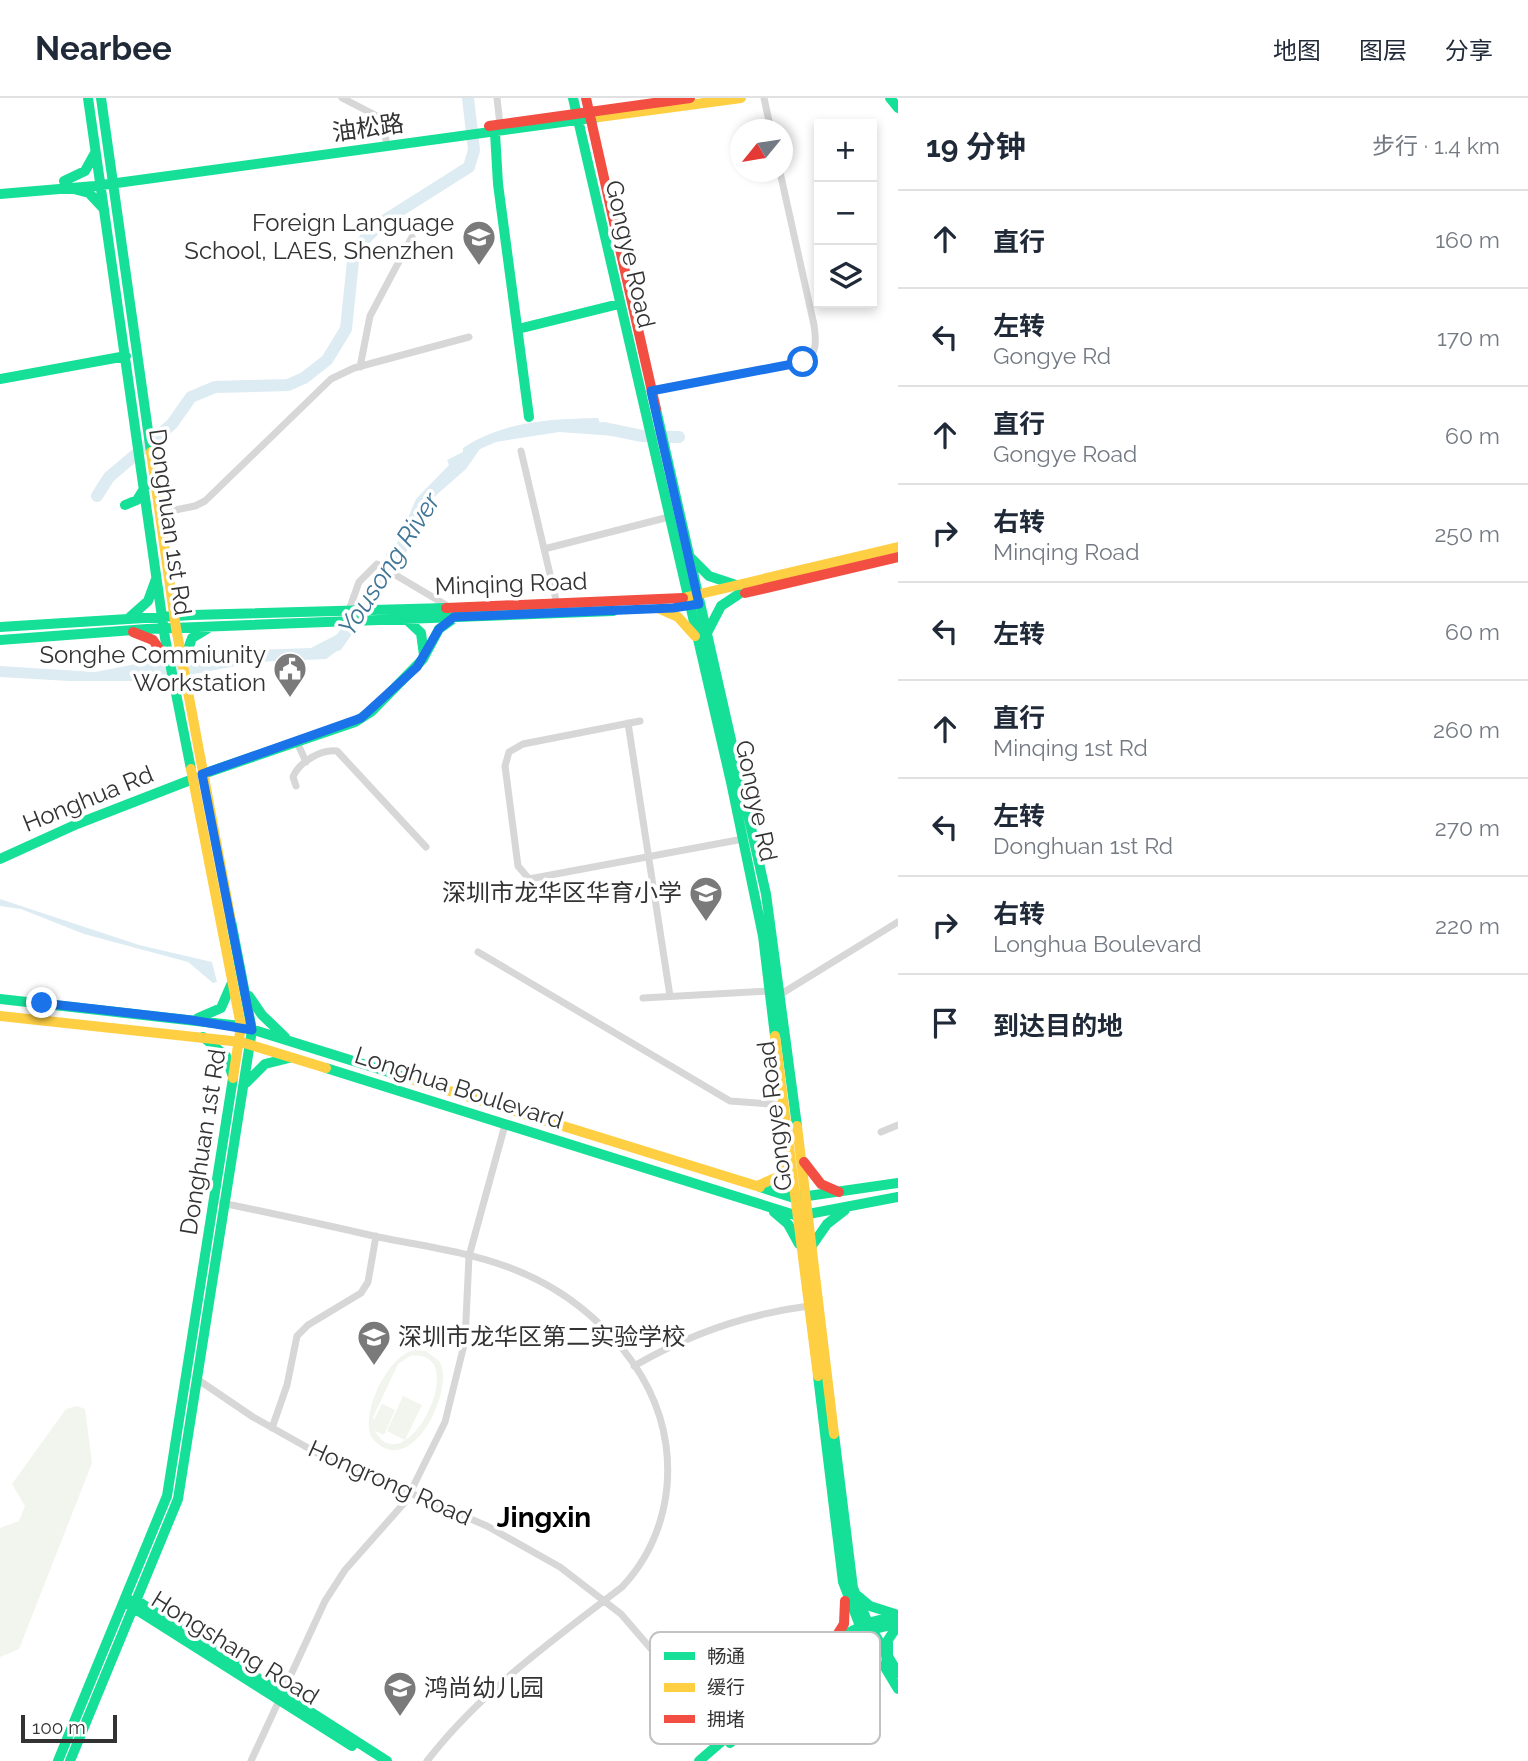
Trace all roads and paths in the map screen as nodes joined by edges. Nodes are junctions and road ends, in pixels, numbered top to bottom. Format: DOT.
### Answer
graph roads {
  1 [pos="88,98"];
  2 [pos="101,98"];
  3 [pos="342,98"];
  4 [pos="496,98"];
  5 [pos="573,98"];
  6 [pos="586,98"];
  7 [pos="690,98"];
  8 [pos="741,98"];
  9 [pos="764,98"];
  10 [pos="890,98"];
  11 [pos="898,107"];
  12 [pos="590,116"];
  13 [pos="578,118"];
  14 [pos="769,119"];
  15 [pos="493,129"];
  16 [pos="459,134"];
  17 [pos="386,140"];
  18 [pos="96,149"];
  19 [pos="107,181"];
  20 [pos="782,182"];
  21 [pos="67,185"];
  22 [pos="0,187"];
  23 [pos="0,194"];
  24 [pos="105,209"];
  25 [pos="412,237"];
  26 [pos="619,304"];
  27 [pos="517,329"];
  28 [pos="469,338"];
  29 [pos="126,356"];
  30 [pos="360,367"];
  31 [pos="0,379"];
  32 [pos="651,391"];
  33 [pos="529,417"];
  34 [pos="652,417"];
  35 [pos="521,451"];
  36 [pos="660,451"];
  37 [pos="147,470"];
  38 [pos="145,487"];
  39 [pos="125,505"];
  40 [pos="160,513"];
  41 [pos="669,517"];
  42 [pos="898,547"];
  43 [pos="544,549"];
  44 [pos="687,550"];
  45 [pos="898,558"];
  46 [pos="157,568"];
  47 [pos="739,590"];
  48 [pos="693,601"];
  49 [pos="557,604"];
  50 [pos="449,607"];
  51 [pos="660,609"];
  52 [pos="349,610"];
  53 [pos="457,617"];
  54 [pos="404,618"];
  55 [pos="169,622"];
  56 [pos="124,625"];
  57 [pos="214,626"];
  58 [pos="0,627"];
  59 [pos="702,638"];
  60 [pos="0,640"];
  61 [pos="183,650"];
  62 [pos="166,653"];
  63 [pos="423,659"];
  64 [pos="180,683"];
  65 [pos="640,720"];
  66 [pos="628,723"];
  67 [pos="297,742"];
  68 [pos="306,762"];
  69 [pos="198,777"];
  70 [pos="296,786"];
  71 [pos="743,839"];
  72 [pos="426,847"];
  73 [pos="649,857"];
  74 [pos="0,859"];
  75 [pos="898,922"];
  76 [pos="478,952"];
  77 [pos="232,991"];
  78 [pos="775,992"];
  79 [pos="247,993"];
  80 [pos="670,996"];
  81 [pos="643,998"];
  82 [pos="0,999"];
  83 [pos="0,1016"];
  84 [pos="191,1020"];
  85 [pos="247,1028"];
  86 [pos="200,1036"];
  87 [pos="290,1042"];
  88 [pos="246,1043"];
  89 [pos="294,1058"];
  90 [pos="239,1085"];
  91 [pos="785,1105"];
  92 [pos="510,1110"];
  93 [pos="505,1125"];
  94 [pos="898,1125"];
  95 [pos="881,1132"];
  96 [pos="796,1156"];
  97 [pos="898,1183"];
  98 [pos="757,1186"];
  99 [pos="843,1193"];
  100 [pos="898,1197"];
  101 [pos="800,1198"];
  102 [pos="220,1203"];
  103 [pos="854,1205"];
  104 [pos="768,1207"];
  105 [pos="802,1215"];
  106 [pos="376,1236"];
  107 [pos="811,1247"];
  108 [pos="469,1256"];
  109 [pos="803,1261"];
  110 [pos="809,1306"];
  111 [pos="634,1366"];
  112 [pos="197,1379"];
  113 [pos="272,1429"];
  114 [pos="410,1493"];
  115 [pos="849,1589"];
  116 [pos="606,1600"];
  117 [pos="131,1603"];
  118 [pos="898,1615"];
  119 [pos="898,1624"];
  120 [pos="866,1628"];
  121 [pos="840,1632"];
  122 [pos="860,1632"];
  123 [pos="868,1632"];
  124 [pos="650,1650"];
  125 [pos="880,1652"];
  126 [pos="880,1659"];
  127 [pos="885,1661"];
  128 [pos="898,1673"];
  129 [pos="898,1689"];
  130 [pos="281,1696"];
  131 [pos="719,1744"];
  132 [pos="729,1744"];
  133 [pos="58,1761"];
  134 [pos="70,1761"];
  135 [pos="251,1761"];
  136 [pos="374,1761"];
  137 [pos="387,1761"];
  138 [pos="427,1761"];
  139 [pos="699,1761"];
  140 [pos="710,1761"];
  1 -- 18 [label="main road, Donghuan 1st Rd"];
  2 -- 19 [label="main road, Donghuan 1st Rd"];
  3 -- 17 [label="street"];
  4 -- 15 [label="street"];
  5 -- 13 [label="main road, Gongye Road"];
  6 -- 12 [label="main road, Gongye Road"];
  7 -- 12 [label="main road, 油松路"];
  8 -- 12 [label="main road, 油松路"];
  9 -- 14 [label="street"];
  10 -- 11 [label="main road"];
  12 -- 13 [label="main road, 油松路"];
  12 -- 32 [label="main road, Gongye Road"];
  13 -- 15 [label="main road, 油松路"];
  13 -- 26 [label="main road, Gongye Road"];
  15 -- 16 [label="main road, 油松路"];
  15 -- 27 [label="main road"];
  16 -- 17 [label="main road, 油松路"];
  16 -- 19 [label="main road, 油松路"];
  17 -- 19 [label="main road, 油松路"];
  18 -- 19 [label="main road, Donghuan 1st Rd"];
  18 -- 21 [label="main road"];
  19 -- 21 [label="main road, 油松路"];
  19 -- 24 [label="main road, Donghuan 1st Rd"];
  19 -- 37 [label="main road, Donghuan 1st Rd"];
  20 -- 32 [label="street"];
  21 -- 22 [label="main road, 油松路"];
  21 -- 23 [label="main road, 油松路"];
  21 -- 24 [label="main road"];
  24 -- 29 [label="main road, Donghuan 1st Rd"];
  25 -- 30 [label="street"];
  26 -- 27 [label="main road"];
  26 -- 34 [label="main road, Gongye Road"];
  27 -- 33 [label="main road"];
  28 -- 30 [label="street"];
  29 -- 31 [label="main road"];
  29 -- 37 [label="main road, Donghuan 1st Rd"];
  30 -- 40 [label="street"];
  32 -- 34 [label="main road, Gongye Road"];
  34 -- 36 [label="main road"];
  35 -- 43 [label="street"];
  36 -- 41 [label="main road"];
  36 -- 44 [label="main road"];
  37 -- 38 [label="main road, Donghuan 1st Rd"];
  37 -- 40 [label="main road, Donghuan 1st Rd"];
  38 -- 39 [label="main road"];
  38 -- 46 [label="main road, Donghuan 1st Rd"];
  40 -- 55 [label="main road, Donghuan 1st Rd"];
  41 -- 43 [label="street"];
  41 -- 48 [label="main road"];
  42 -- 47 [label="main road"];
  43 -- 49 [label="street"];
  44 -- 47 [label="main road"];
  44 -- 48 [label="main road, Gongye Road"];
  45 -- 47 [label="main road"];
  46 -- 55 [label="main road, Donghuan 1st Rd"];
  46 -- 56 [label="main road"];
  47 -- 48 [label="main road"];
  47 -- 59 [label="main road"];
  48 -- 49 [label="main road, Minqing Road"];
  48 -- 51 [label="main road, Minqing Road"];
  48 -- 59 [label="main road, Gongye Road"];
  49 -- 50 [label="main road, Minqing Road"];
  50 -- 52 [label="main road, Minqing Road"];
  50 -- 52 [label="street"];
  51 -- 53 [label="main road, Minqing Road"];
  51 -- 59 [label="main road"];
  52 -- 55 [label="main road, Minqing Road"];
  53 -- 54 [label="main road, Minqing Road"];
  53 -- 63 [label="main road, Honghua Rd"];
  54 -- 57 [label="main road, Minqing Road"];
  54 -- 63 [label="main road"];
  55 -- 56 [label="main road, Minqing Road"];
  55 -- 57 [label="main road, Minqing Road"];
  55 -- 61 [label="main road, Donghuan 1st Rd"];
  55 -- 62 [label="main road, Donghuan 1st Rd"];
  56 -- 58 [label="main road, Minqing Road"];
  56 -- 60 [label="main road, Minqing Road"];
  56 -- 62 [label="main road"];
  57 -- 61 [label="main road"];
  59 -- 71 [label="main road, Gongye Rd"];
  59 -- 78 [label="main road, Gongye Road"];
  61 -- 64 [label="main road, Donghuan 1st Rd"];
  62 -- 64 [label="main road, Donghuan 1st Rd"];
  63 -- 67 [label="main road, Honghua Rd"];
  64 -- 69 [label="main road, Donghuan 1st Rd"];
  65 -- 66 [label="street"];
  66 -- 73 [label="street"];
  66 -- 73 [label="street"];
  67 -- 68 [label="street"];
  67 -- 69 [label="main road, Honghua Rd"];
  68 -- 70 [label="street"];
  68 -- 72 [label="street"];
  69 -- 74 [label="main road, Honghua Rd"];
  69 -- 77 [label="main road, Donghuan 1st Rd"];
  69 -- 79 [label="main road, Donghuan 1st Rd"];
  71 -- 73 [label="street"];
  71 -- 78 [label="main road, Gongye Rd"];
  73 -- 80 [label="street"];
  75 -- 78 [label="street"];
  76 -- 91 [label="street"];
  77 -- 84 [label="main road"];
  77 -- 85 [label="main road, Donghuan 1st Rd"];
  78 -- 80 [label="street"];
  78 -- 91 [label="main road, Gongye Rd"];
  78 -- 96 [label="main road, Gongye Road"];
  79 -- 85 [label="main road, Donghuan 1st Rd"];
  79 -- 87 [label="main road"];
  80 -- 81 [label="street"];
  82 -- 84 [label="main road, Longhua Boulevard"];
  83 -- 86 [label="main road, Longhua Boulevard"];
  84 -- 85 [label="main road, Longhua Boulevard"];
  85 -- 87 [label="main road, Longhua Boulevard"];
  85 -- 88 [label="main road, Donghuan 1st Rd"];
  86 -- 88 [label="main road, Longhua Boulevard"];
  86 -- 90 [label="main road"];
  87 -- 92 [label="main road, Longhua Boulevard"];
  88 -- 89 [label="main road, Longhua Boulevard"];
  88 -- 90 [label="main road, Donghuan 1st Rd"];
  89 -- 90 [label="main road"];
  89 -- 93 [label="main road, Longhua Boulevard"];
  90 -- 102 [label="main road, Donghuan 1st Rd"];
  91 -- 96 [label="main road, Gongye Rd"];
  92 -- 93 [label="main road"];
  92 -- 98 [label="main road, Longhua Boulevard"];
  93 -- 104 [label="main road, Longhua Boulevard"];
  93 -- 108 [label="street"];
  94 -- 95 [label="street"];
  96 -- 98 [label="main road"];
  96 -- 99 [label="main road"];
  96 -- 101 [label="main road, Gongye Rd"];
  97 -- 99 [label="main road, Longhua Boulevard"];
  98 -- 101 [label="main road, Longhua Boulevard"];
  99 -- 101 [label="main road, Longhua Boulevard"];
  100 -- 103 [label="main road, Longhua Boulevard"];
  101 -- 105 [label="main road, Gongye Road"];
  102 -- 106 [label="street"];
  102 -- 112 [label="main road, Donghuan 1st Rd"];
  102 -- 117 [label="main road, Donghuan 1st Rd"];
  103 -- 105 [label="main road, Longhua Boulevard"];
  103 -- 107 [label="main road"];
  104 -- 105 [label="main road, Longhua Boulevard"];
  104 -- 109 [label="main road"];
  105 -- 107 [label="main road, Gongye Road"];
  105 -- 109 [label="main road, Gongye Road"];
  106 -- 108 [label="street"];
  106 -- 113 [label="street"];
  107 -- 115 [label="main road, Gongye Road"];
  108 -- 111 [label="street"];
  108 -- 114 [label="street"];
  109 -- 110 [label="main road, Gongye Road"];
  110 -- 111 [label="street"];
  110 -- 115 [label="main road, Gongye Road"];
  111 -- 116 [label="street"];
  112 -- 113 [label="street, Hongrong Road"];
  112 -- 117 [label="main road, Donghuan 1st Rd"];
  113 -- 114 [label="street, Hongrong Road"];
  114 -- 116 [label="street, Hongrong Road"];
  114 -- 130 [label="street"];
  115 -- 118 [label="main road"];
  115 -- 120 [label="main road, Gongye Road"];
  115 -- 121 [label="main road"];
  116 -- 124 [label="street, Hongrong Road"];
  116 -- 138 [label="street"];
  117 -- 130 [label="main road, Hongshang Road"];
  117 -- 133 [label="main road, Donghuan 1st Rd"];
  117 -- 134 [label="main road, Donghuan 1st Rd"];
  118 -- 120 [label="main road"];
  119 -- 120 [label="main road"];
  119 -- 127 [label="main road"];
  120 -- 122 [label="main road"];
  120 -- 123 [label="main road, Gongye Road"];
  125 -- 127 [label="main road, Gongye Road"];
  126 -- 127 [label="main road"];
  127 -- 128 [label="main road, Gongye Road"];
  127 -- 129 [label="main road, Gongye Road"];
  130 -- 135 [label="street"];
  130 -- 136 [label="main road, Hongshang Road"];
  130 -- 137 [label="main road, Hongshang Road"];
  131 -- 139 [label="main road"];
  132 -- 140 [label="main road"];
}
